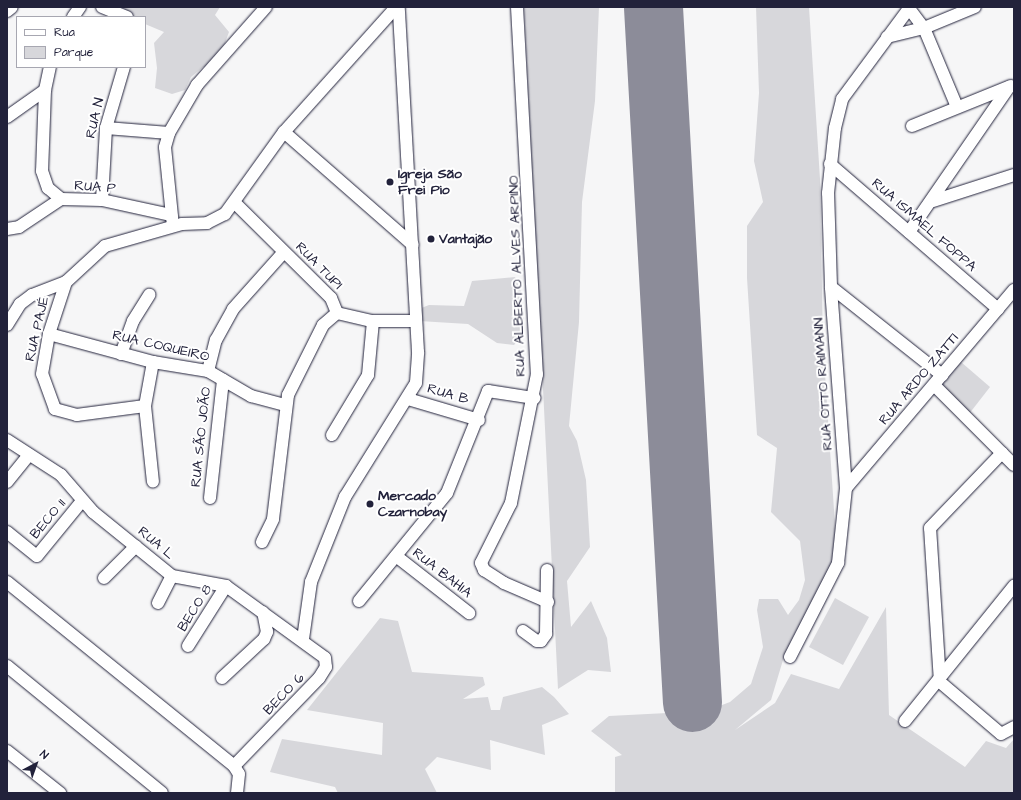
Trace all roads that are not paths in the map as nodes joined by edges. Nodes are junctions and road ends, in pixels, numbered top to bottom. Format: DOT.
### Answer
graph roads {
  1 [pos="12,7"];
  2 [pos="80,7"];
  3 [pos="102,7"];
  4 [pos="266,7"];
  5 [pos="396,7"];
  6 [pos="399,7"];
  7 [pos="517,7"];
  8 [pos="909,7"];
  9 [pos="975,7"];
  10 [pos="7,11"];
  11 [pos="74,16"];
  12 [pos="124,16"];
  13 [pos="924,28"];
  14 [pos="888,36"];
  15 [pos="50,68"];
  16 [pos="124,68"];
  17 [pos="1012,86"];
  18 [pos="45,90"];
  19 [pos="958,107"];
  20 [pos="7,117"];
  21 [pos="912,126"];
  22 [pos="106,128"];
  23 [pos="284,132"];
  24 [pos="169,133"];
  25 [pos="830,164"];
  26 [pos="1014,175"];
  27 [pos="61,199"];
  28 [pos="102,200"];
  29 [pos="933,201"];
  30 [pos="236,203"];
  31 [pos="172,221"];
  32 [pos="7,229"];
  33 [pos="909,232"];
  34 [pos="413,245"];
  35 [pos="284,252"];
  36 [pos="66,282"];
  37 [pos="831,287"];
  38 [pos="1014,290"];
  39 [pos="149,295"];
  40 [pos="998,309"];
  41 [pos="337,313"];
  42 [pos="373,321"];
  43 [pos="416,321"];
  44 [pos="7,325"];
  45 [pos="49,334"];
  46 [pos="122,354"];
  47 [pos="153,362"];
  48 [pos="208,371"];
  49 [pos="223,380"];
  50 [pos="938,380"];
  51 [pos="534,398"];
  52 [pos="408,399"];
  53 [pos="285,405"];
  54 [pos="145,406"];
  55 [pos="479,420"];
  56 [pos="332,435"];
  57 [pos="8,438"];
  58 [pos="1002,453"];
  59 [pos="29,455"];
  60 [pos="1014,465"];
  61 [pos="7,482"];
  62 [pos="153,482"];
  63 [pos="846,488"];
  64 [pos="210,498"];
  65 [pos="82,501"];
  66 [pos="7,532"];
  67 [pos="262,542"];
  68 [pos="136,546"];
  69 [pos="396,556"];
  70 [pos="547,570"];
  71 [pos="172,576"];
  72 [pos="104,578"];
  73 [pos="7,582"];
  74 [pos="226,586"];
  75 [pos="1014,586"];
  76 [pos="359,601"];
  77 [pos="548,602"];
  78 [pos="158,603"];
  79 [pos="263,612"];
  80 [pos="470,613"];
  81 [pos="523,631"];
  82 [pos="303,639"];
  83 [pos="188,646"];
  84 [pos="790,657"];
  85 [pos="11,669"];
  86 [pos="222,678"];
  87 [pos="7,682"];
  88 [pos="940,682"];
  89 [pos="905,721"];
  90 [pos="1014,727"];
  91 [pos="7,751"];
  92 [pos="234,766"];
  93 [pos="60,793"];
  94 [pos="162,793"];
  95 [pos="237,793"];
  1 -- 10 [label="street"];
  2 -- 11 [label="street"];
  3 -- 12 [label="street"];
  4 -- 24 [label="street"];
  5 -- 23 [label="street"];
  6 -- 34 [label="street"];
  7 -- 51 [label="street, RUA ALBERTO ALVES ARPINO"];
  8 -- 13 [label="street"];
  8 -- 14 [label="street"];
  9 -- 13 [label="street"];
  13 -- 14 [label="street"];
  13 -- 19 [label="street"];
  14 -- 25 [label="street, RUA OTTO RAIMANN"];
  15 -- 18 [label="street"];
  16 -- 22 [label="street, RUA N"];
  17 -- 19 [label="street"];
  17 -- 29 [label="street"];
  18 -- 20 [label="street"];
  18 -- 27 [label="street, RUA P"];
  19 -- 21 [label="street"];
  22 -- 24 [label="street"];
  22 -- 28 [label="street, RUA N"];
  23 -- 30 [label="street"];
  23 -- 34 [label="street"];
  24 -- 31 [label="street"];
  25 -- 33 [label="street, RUA ISMAEL FOPPA"];
  25 -- 37 [label="street, RUA OTTO RAIMANN"];
  26 -- 29 [label="street"];
  27 -- 28 [label="street, RUA P"];
  27 -- 32 [label="street"];
  28 -- 31 [label="street, RUA P"];
  29 -- 33 [label="street"];
  30 -- 31 [label="street"];
  30 -- 35 [label="street, RUA TUPI"];
  31 -- 36 [label="street"];
  33 -- 40 [label="street, RUA ISMAEL FOPPA"];
  34 -- 43 [label="street"];
  35 -- 41 [label="street, RUA TUPI"];
  35 -- 48 [label="street, RUA SÃO JOÃO"];
  36 -- 44 [label="street"];
  36 -- 45 [label="street, RUA PAJÉ"];
  37 -- 50 [label="street"];
  37 -- 63 [label="street, RUA OTTO RAIMANN"];
  38 -- 40 [label="street, RUA ARDO ZATTI"];
  39 -- 46 [label="street"];
  40 -- 50 [label="street, RUA ARDO ZATTI"];
  41 -- 42 [label="street, RUA TUPI"];
  41 -- 53 [label="street"];
  42 -- 43 [label="street, RUA TUPI"];
  42 -- 56 [label="street"];
  43 -- 52 [label="street"];
  45 -- 46 [label="street, RUA COQUEIRO"];
  45 -- 54 [label="street, RUA PAJÉ"];
  46 -- 47 [label="street, RUA COQUEIRO"];
  47 -- 48 [label="street, RUA COQUEIRO"];
  47 -- 54 [label="street"];
  48 -- 49 [label="street, RUA COQUEIRO"];
  49 -- 53 [label="street, RUA COQUEIRO"];
  49 -- 64 [label="street, RUA SÃO JOÃO"];
  50 -- 58 [label="street"];
  50 -- 63 [label="street, RUA ARDO ZATTI"];
  51 -- 55 [label="street, RUA B"];
  51 -- 77 [label="street, RUA ALBERTO ALVES ARPINO"];
  52 -- 55 [label="street, RUA B"];
  52 -- 82 [label="street"];
  53 -- 67 [label="street"];
  54 -- 62 [label="street"];
  55 -- 69 [label="street"];
  57 -- 59 [label="street, RUA L"];
  58 -- 60 [label="street"];
  58 -- 88 [label="street"];
  59 -- 61 [label="street"];
  59 -- 65 [label="street, RUA L"];
  63 -- 84 [label="street, RUA OTTO RAIMANN"];
  65 -- 66 [label="street, BECO 11"];
  65 -- 68 [label="street, RUA L"];
  68 -- 71 [label="street, RUA L"];
  68 -- 72 [label="street"];
  69 -- 76 [label="street"];
  69 -- 80 [label="street, RUA BAHIA"];
  70 -- 77 [label="street"];
  71 -- 74 [label="street, RUA L"];
  71 -- 78 [label="street"];
  73 -- 92 [label="street"];
  74 -- 79 [label="street, RUA L"];
  74 -- 83 [label="street, BECO 8"];
  75 -- 88 [label="street"];
  77 -- 81 [label="street"];
  79 -- 82 [label="street, RUA L"];
  79 -- 86 [label="street"];
  82 -- 92 [label="street, BECO 6"];
  85 -- 87 [label="street"];
  85 -- 94 [label="street"];
  88 -- 89 [label="street"];
  88 -- 90 [label="street"];
  91 -- 93 [label="street"];
  92 -- 95 [label="street"];
}
